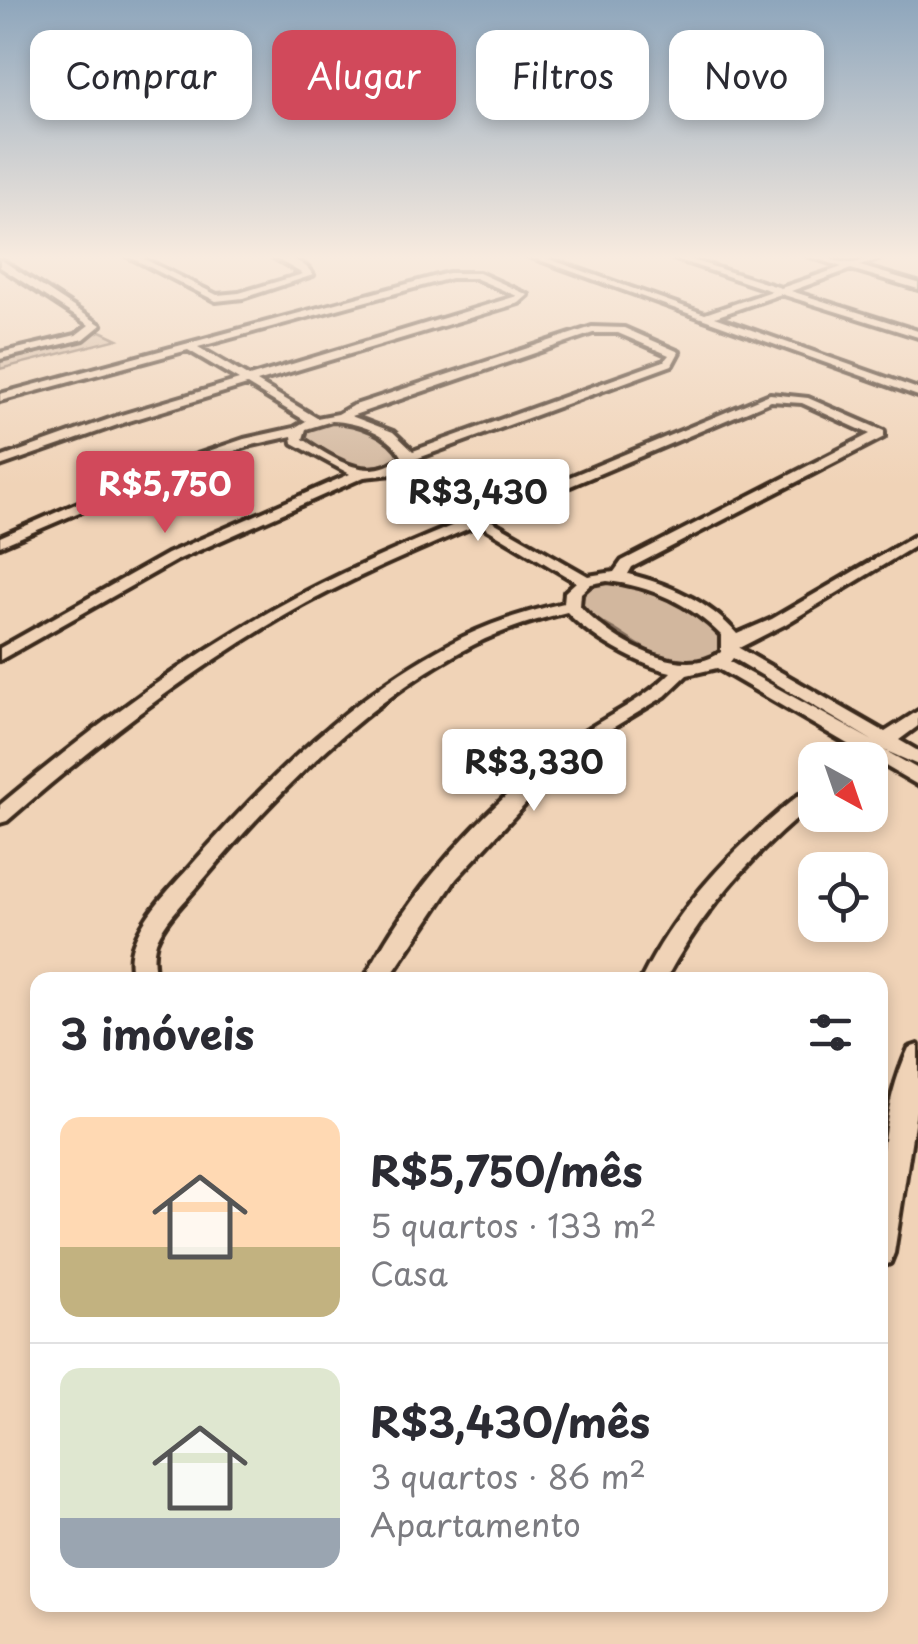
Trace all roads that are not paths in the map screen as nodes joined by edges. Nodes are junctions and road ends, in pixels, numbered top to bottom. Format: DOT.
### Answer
graph roads {
  1 [pos="89,332"];
  2 [pos="242,332"];
  3 [pos="413,332"];
  4 [pos="587,332"];
  5 [pos="624,332"];
  6 [pos="747,332"];
  7 [pos="190,346"];
  8 [pos="0,356"];
  9 [pos="248,381"];
  10 [pos="918,393"];
  11 [pos="0,398"];
  12 [pos="341,416"];
  13 [pos="313,420"];
  14 [pos="296,431"];
  15 [pos="409,457"];
  16 [pos="0,462"];
  17 [pos="393,469"];
  18 [pos="363,473"];
  19 [pos="480,520"];
  20 [pos="918,538"];
  21 [pos="0,542"];
  22 [pos="620,576"];
  23 [pos="586,581"];
  24 [pos="572,606"];
  25 [pos="727,651"];
  26 [pos="0,654"];
  27 [pos="682,669"];
  28 [pos="918,716"];
  29 [pos="860,742"];
  30 [pos="883,742"];
  31 [pos="888,753"];
  32 [pos="918,759"];
  33 [pos="888,760"];
  34 [pos="918,778"];
  35 [pos="798,806"];
  36 [pos="0,816"];
  37 [pos="143,972"];
  38 [pos="381,972"];
  39 [pos="657,972"];
  40 [pos="918,1056"];
  41 [pos="888,1203"];
  1 -- 8 [label="street"];
  2 -- 7 [label="street"];
  3 -- 9 [label="street"];
  4 -- 12 [label="street"];
  5 -- 15 [label="street"];
  6 -- 10 [label="street"];
  7 -- 9 [label="street"];
  7 -- 11 [label="street"];
  9 -- 13 [label="street"];
  9 -- 16 [label="street"];
  12 -- 13 [label="street"];
  12 -- 15 [label="street"];
  13 -- 14 [label="street"];
  14 -- 18 [label="street"];
  14 -- 21 [label="street"];
  15 -- 17 [label="street"];
  17 -- 18 [label="street"];
  17 -- 19 [label="street"];
  18 -- 26 [label="street"];
  19 -- 22 [label="street"];
  19 -- 23 [label="street"];
  19 -- 36 [label="street"];
  20 -- 25 [label="street"];
  22 -- 23 [label="street"];
  22 -- 25 [label="street"];
  23 -- 24 [label="street"];
  24 -- 27 [label="street"];
  24 -- 37 [label="street"];
  25 -- 27 [label="street"];
  25 -- 29 [label="street"];
  27 -- 38 [label="street"];
  28 -- 30 [label="street"];
  31 -- 32 [label="street"];
  33 -- 34 [label="street"];
  35 -- 39 [label="street"];
  40 -- 41 [label="street"];
}
